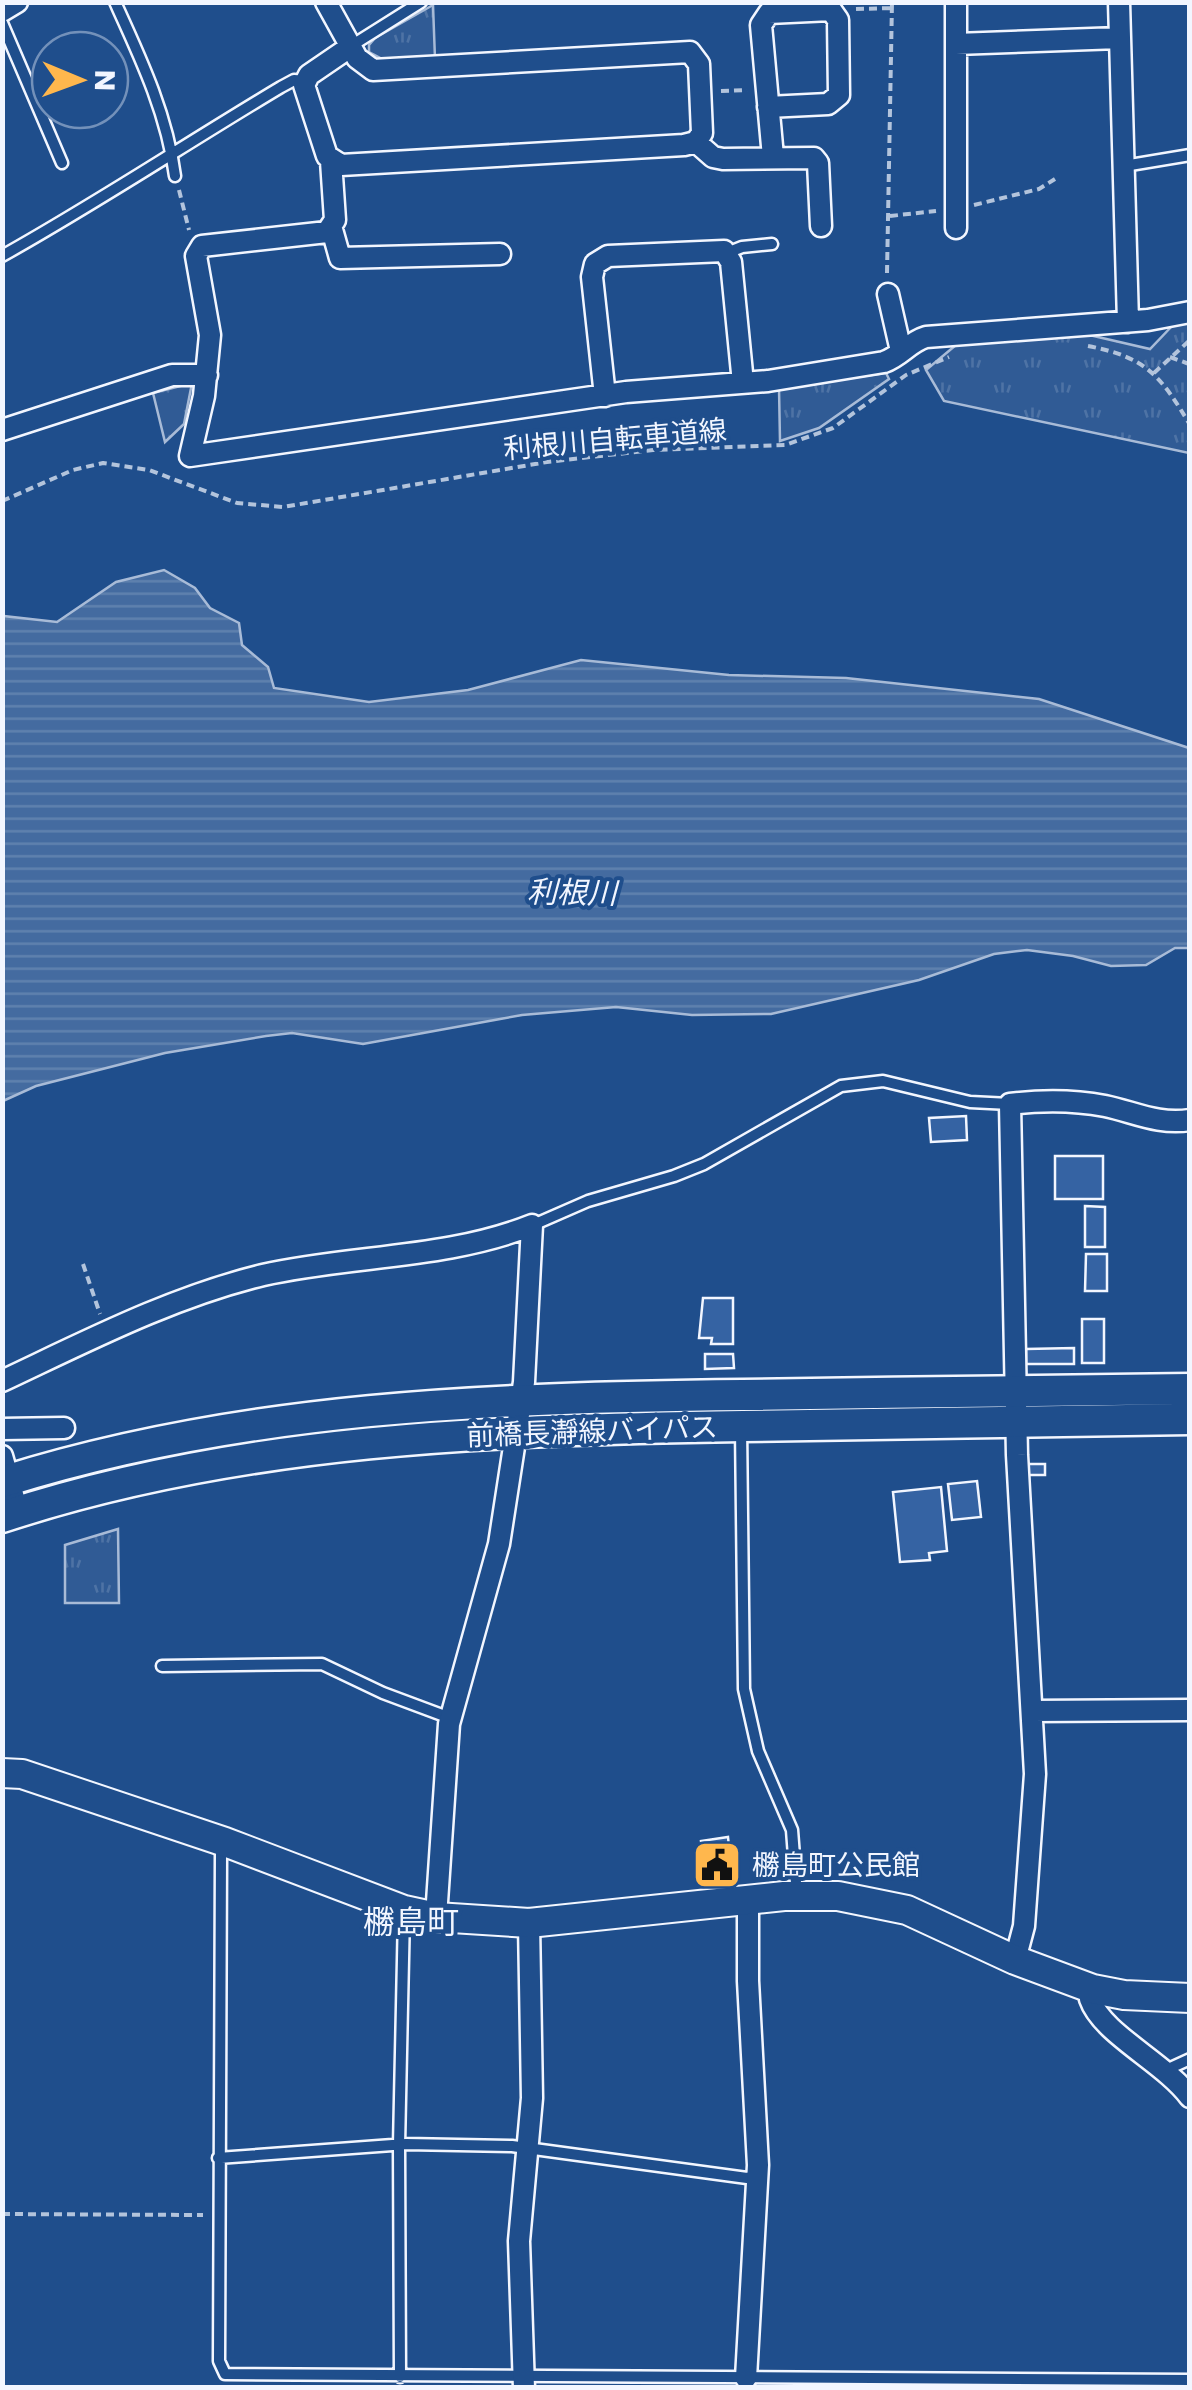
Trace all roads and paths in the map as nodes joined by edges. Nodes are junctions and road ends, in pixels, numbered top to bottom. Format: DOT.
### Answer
graph roads {
  1 [pos="17,2"];
  2 [pos="115,2"];
  3 [pos="326,2"];
  4 [pos="421,2"];
  5 [pos="956,2"];
  6 [pos="1119,2"];
  7 [pos="892,5"];
  8 [pos="831,10"];
  9 [pos="2,11"];
  10 [pos="2,23"];
  11 [pos="1119,38"];
  12 [pos="956,44"];
  13 [pos="350,47"];
  14 [pos="305,81"];
  15 [pos="700,92"];
  16 [pos="767,98"];
  17 [pos="696,142"];
  18 [pos="172,152"];
  19 [pos="1190,155"];
  20 [pos="772,157"];
  21 [pos="331,160"];
  22 [pos="62,163"];
  23 [pos="1124,166"];
  24 [pos="175,176"];
  25 [pos="1055,179"];
  26 [pos="889,216"];
  27 [pos="956,219"];
  28 [pos="331,226"];
  29 [pos="821,226"];
  30 [pos="772,244"];
  31 [pos="726,253"];
  32 [pos="500,254"];
  33 [pos="2,256"];
  34 [pos="196,256"];
  35 [pos="888,294"];
  36 [pos="1190,312"];
  37 [pos="1128,322"];
  38 [pos="1190,340"];
  39 [pos="1076,346"];
  40 [pos="902,351"];
  41 [pos="956,355"];
  42 [pos="1170,357"];
  43 [pos="1189,364"];
  44 [pos="1154,374"];
  45 [pos="207,375"];
  46 [pos="1190,378"];
  47 [pos="742,383"];
  48 [pos="604,396"];
  49 [pos="1190,425"];
  50 [pos="2,430"];
  51 [pos="2,501"];
  52 [pos="1010,1104"];
  53 [pos="1190,1120"];
  54 [pos="532,1225"];
  55 [pos="83,1264"];
  56 [pos="106,1332"];
  57 [pos="2,1381"];
  58 [pos="1016,1390"];
  59 [pos="1190,1390"];
  60 [pos="521,1398"];
  61 [pos="1190,1419"];
  62 [pos="1017,1422"];
  63 [pos="741,1426"];
  64 [pos="64,1428"];
  65 [pos="2,1429"];
  66 [pos="516,1430"];
  67 [pos="5,1473"];
  68 [pos="10,1514"];
  69 [pos="162,1666"];
  70 [pos="1190,1710"];
  71 [pos="1032,1711"];
  72 [pos="450,1718"];
  73 [pos="2,1773"];
  74 [pos="225,1842"];
  75 [pos="797,1896"];
  76 [pos="748,1900"];
  77 [pos="404,1910"];
  78 [pos="436,1917"];
  79 [pos="529,1924"];
  80 [pos="1015,1960"];
  81 [pos="1093,1989"];
  82 [pos="1190,1998"];
  83 [pos="1190,2059"];
  84 [pos="1166,2070"];
  85 [pos="1190,2097"];
  86 [pos="399,2145"];
  87 [pos="526,2148"];
  88 [pos="218,2158"];
  89 [pos="758,2176"];
  90 [pos="2,2214"];
  91 [pos="218,2215"];
  92 [pos="400,2377"];
  93 [pos="746,2378"];
  94 [pos="1190,2380"];
  95 [pos="524,2382"];
  1 -- 9 [label="street"];
  2 -- 18 [label="lane"];
  3 -- 13 [label="street"];
  4 -- 13 [label="lane"];
  5 -- 12 [label="street"];
  6 -- 11 [label="street"];
  7 -- 8 [label="path"];
  7 -- 26 [label="path"];
  8 -- 16 [label="street"];
  8 -- 16 [label="street"];
  10 -- 22 [label="lane"];
  11 -- 12 [label="street"];
  11 -- 23 [label="street"];
  12 -- 27 [label="street"];
  13 -- 14 [label="street"];
  13 -- 15 [label="street"];
  14 -- 18 [label="lane"];
  14 -- 21 [label="street"];
  15 -- 16 [label="path"];
  15 -- 17 [label="street"];
  16 -- 20 [label="street"];
  17 -- 20 [label="street"];
  17 -- 21 [label="street"];
  18 -- 24 [label="lane"];
  18 -- 33 [label="lane"];
  19 -- 23 [label="lane"];
  20 -- 29 [label="street"];
  21 -- 28 [label="street"];
  23 -- 37 [label="street"];
  24 -- 34 [label="path"];
  25 -- 27 [label="path"];
  26 -- 27 [label="path"];
  26 -- 35 [label="path"];
  28 -- 32 [label="street"];
  28 -- 34 [label="street"];
  30 -- 31 [label="lane"];
  31 -- 47 [label="street"];
  31 -- 48 [label="street"];
  34 -- 45 [label="street"];
  35 -- 40 [label="street"];
  36 -- 37 [label="street"];
  37 -- 40 [label="street"];
  38 -- 42 [label="path"];
  39 -- 44 [label="path"];
  40 -- 47 [label="street"];
  41 -- 51 [label="path, 利根川自転車道線"];
  42 -- 43 [label="path"];
  42 -- 44 [label="path"];
  43 -- 46 [label="path"];
  44 -- 49 [label="path"];
  45 -- 48 [label="street"];
  45 -- 50 [label="street"];
  47 -- 48 [label="street"];
  52 -- 53 [label="street"];
  52 -- 54 [label="lane"];
  52 -- 58 [label="street"];
  54 -- 56 [label="street"];
  54 -- 60 [label="street"];
  55 -- 56 [label="path"];
  56 -- 57 [label="street"];
  58 -- 59 [label="main road, 前橋長瀞線バイパス"];
  58 -- 60 [label="main road, 前橋長瀞線バイパス"];
  58 -- 62 [label="street"];
  60 -- 66 [label="street"];
  60 -- 67 [label="main road, 前橋長瀞線バイパス"];
  61 -- 62 [label="main road, 前橋長瀞線バイパス"];
  62 -- 63 [label="main road, 前橋長瀞線バイパス"];
  62 -- 71 [label="street"];
  63 -- 66 [label="main road, 前橋長瀞線バイパス"];
  63 -- 75 [label="lane"];
  64 -- 65 [label="street"];
  66 -- 68 [label="main road, 前橋長瀞線バイパス"];
  66 -- 72 [label="street"];
  67 -- 68 [label="street"];
  69 -- 72 [label="lane"];
  70 -- 71 [label="street"];
  71 -- 80 [label="street"];
  72 -- 78 [label="street"];
  73 -- 74 [label="street"];
  74 -- 77 [label="street"];
  74 -- 88 [label="lane"];
  75 -- 76 [label="street"];
  75 -- 80 [label="street"];
  76 -- 79 [label="street"];
  76 -- 89 [label="street"];
  77 -- 78 [label="street"];
  77 -- 86 [label="lane"];
  78 -- 79 [label="street"];
  79 -- 87 [label="street"];
  80 -- 81 [label="street"];
  81 -- 82 [label="street"];
  81 -- 84 [label="street"];
  83 -- 84 [label="lane"];
  84 -- 85 [label="street"];
  86 -- 87 [label="lane"];
  86 -- 88 [label="lane"];
  86 -- 92 [label="lane"];
  87 -- 89 [label="lane"];
  87 -- 95 [label="street"];
  88 -- 91 [label="lane"];
  89 -- 93 [label="street"];
  90 -- 91 [label="path"];
  91 -- 92 [label="lane"];
  92 -- 95 [label="lane"];
  93 -- 94 [label="lane"];
  93 -- 95 [label="lane"];
}
